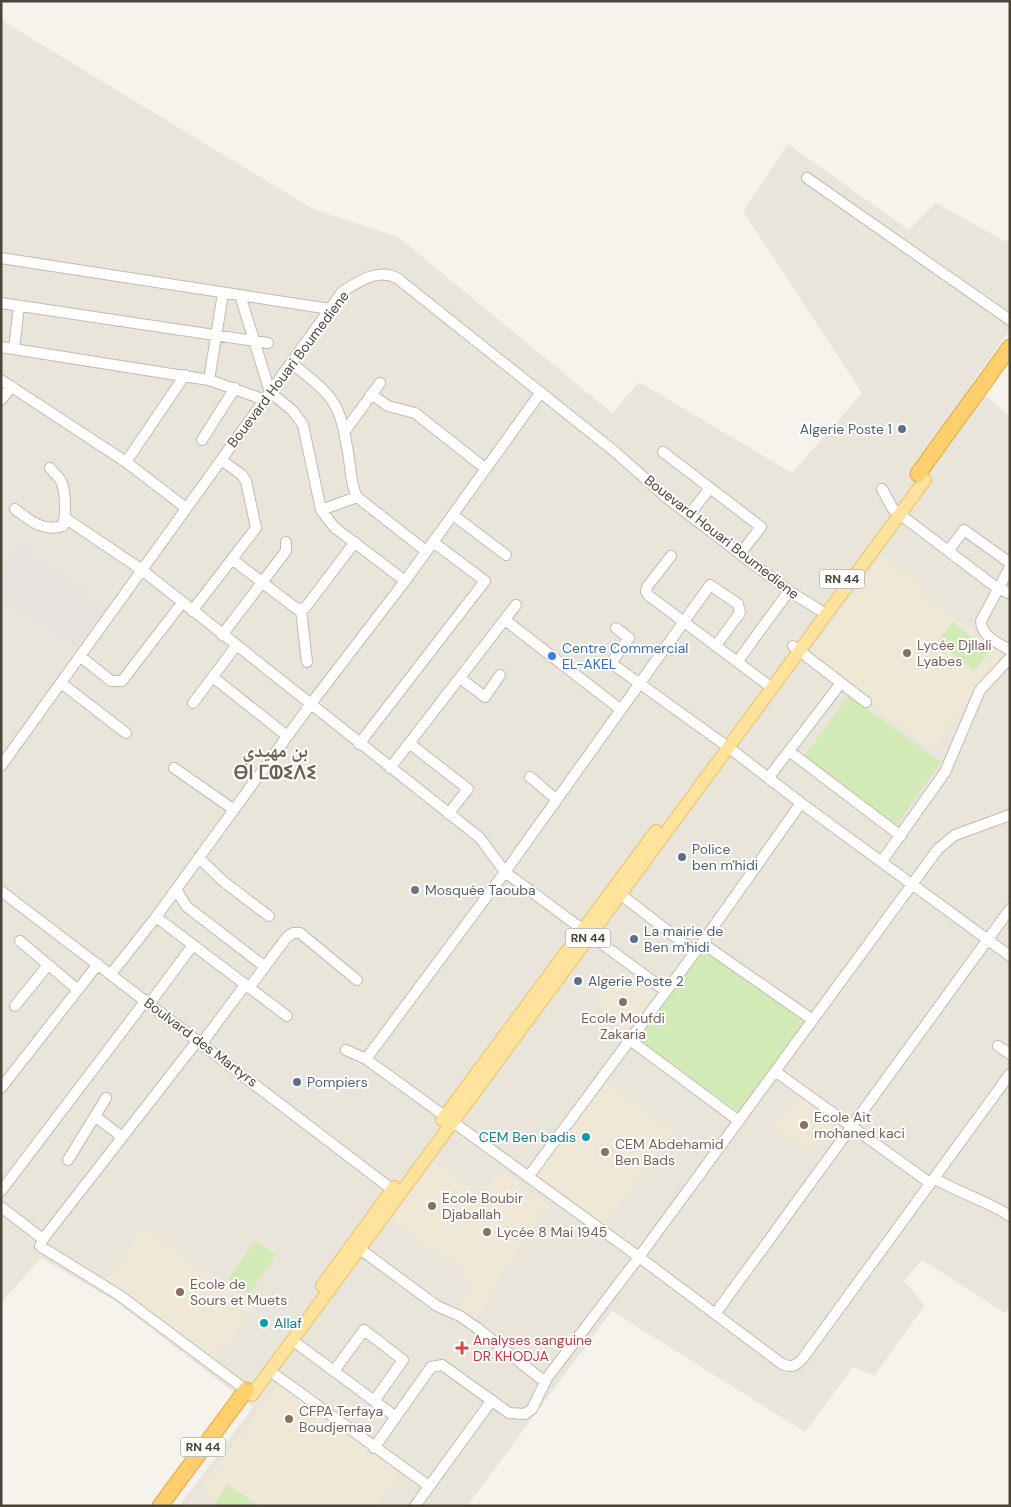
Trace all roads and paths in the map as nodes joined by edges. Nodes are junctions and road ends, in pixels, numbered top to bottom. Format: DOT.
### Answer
graph roads {
  1 [pos="806,178"];
  2 [pos="1,258"];
  3 [pos="223,292"];
  4 [pos="240,295"];
  5 [pos="1,303"];
  6 [pos="19,306"];
  7 [pos="330,309"];
  8 [pos="1010,320"];
  9 [pos="216,335"];
  10 [pos="253,340"];
  11 [pos="268,343"];
  12 [pos="1,347"];
  13 [pos="1010,347"];
  14 [pos="14,349"];
  15 [pos="291,363"];
  16 [pos="1010,363"];
  17 [pos="185,376"];
  18 [pos="1,380"];
  19 [pos="209,380"];
  20 [pos="380,383"];
  21 [pos="11,387"];
  22 [pos="235,388"];
  23 [pos="541,392"];
  24 [pos="371,394"];
  25 [pos="267,396"];
  26 [pos="1,400"];
  27 [pos="345,431"];
  28 [pos="202,440"];
  29 [pos="663,452"];
  30 [pos="221,460"];
  31 [pos="126,462"];
  32 [pos="50,468"];
  33 [pos="486,469"];
  34 [pos="921,477"];
  35 [pos="710,488"];
  36 [pos="882,489"];
  37 [pos="356,498"];
  38 [pos="186,508"];
  39 [pos="16,509"];
  40 [pos="321,510"];
  41 [pos="897,511"];
  42 [pos="452,515"];
  43 [pos="689,515"];
  44 [pos="65,518"];
  45 [pos="286,542"];
  46 [pos="355,542"];
  47 [pos="430,547"];
  48 [pos="949,550"];
  49 [pos="740,554"];
  50 [pos="506,555"];
  51 [pos="671,556"];
  52 [pos="233,560"];
  53 [pos="1010,563"];
  54 [pos="1010,567"];
  55 [pos="142,570"];
  56 [pos="405,581"];
  57 [pos="262,582"];
  58 [pos="998,587"];
  59 [pos="789,591"];
  60 [pos="1008,593"];
  61 [pos="182,603"];
  62 [pos="516,605"];
  63 [pos="301,610"];
  64 [pos="192,611"];
  65 [pos="823,612"];
  66 [pos="505,620"];
  67 [pos="682,622"];
  68 [pos="616,628"];
  69 [pos="222,634"];
  70 [pos="717,644"];
  71 [pos="236,646"];
  72 [pos="796,648"];
  73 [pos="1010,650"];
  74 [pos="80,656"];
  75 [pos="1010,658"];
  76 [pos="738,661"];
  77 [pos="307,662"];
  78 [pos="500,675"];
  79 [pos="213,676"];
  80 [pos="460,678"];
  81 [pos="841,682"];
  82 [pos="61,683"];
  83 [pos="638,684"];
  84 [pos="768,686"];
  85 [pos="866,702"];
  86 [pos="193,703"];
  87 [pos="310,705"];
  88 [pos="620,709"];
  89 [pos="126,733"];
  90 [pos="287,736"];
  91 [pos="359,744"];
  92 [pos="409,744"];
  93 [pos="725,744"];
  94 [pos="788,751"];
  95 [pos="1,766"];
  96 [pos="174,768"];
  97 [pos="390,768"];
  98 [pos="530,777"];
  99 [pos="769,777"];
  100 [pos="556,799"];
  101 [pos="801,803"];
  102 [pos="234,809"];
  103 [pos="448,814"];
  104 [pos="1010,815"];
  105 [pos="901,836"];
  106 [pos="199,858"];
  107 [pos="882,861"];
  108 [pos="505,872"];
  109 [pos="913,884"];
  110 [pos="176,890"];
  111 [pos="1,891"];
  112 [pos="620,894"];
  113 [pos="1010,909"];
  114 [pos="269,916"];
  115 [pos="156,917"];
  116 [pos="586,933"];
  117 [pos="988,940"];
  118 [pos="20,941"];
  119 [pos="193,945"];
  120 [pos="699,947"];
  121 [pos="1010,956"];
  122 [pos="98,964"];
  123 [pos="48,965"];
  124 [pos="265,967"];
  125 [pos="111,974"];
  126 [pos="357,980"];
  127 [pos="247,986"];
  128 [pos="78,990"];
  129 [pos="666,991"];
  130 [pos="148,1002"];
  131 [pos="15,1006"];
  132 [pos="287,1016"];
  133 [pos="813,1020"];
  134 [pos="630,1040"];
  135 [pos="200,1042"];
  136 [pos="998,1046"];
  137 [pos="346,1050"];
  138 [pos="1010,1054"];
  139 [pos="366,1059"];
  140 [pos="776,1072"];
  141 [pos="1010,1074"];
  142 [pos="1,1088"];
  143 [pos="106,1098"];
  144 [pos="96,1117"];
  145 [pos="449,1119"];
  146 [pos="740,1121"];
  147 [pos="850,1126"];
  148 [pos="122,1137"];
  149 [pos="68,1160"];
  150 [pos="528,1177"];
  151 [pos="932,1181"];
  152 [pos="1,1191"];
  153 [pos="396,1192"];
  154 [pos="1,1207"];
  155 [pos="1010,1216"];
  156 [pos="43,1239"];
  157 [pos="360,1250"];
  158 [pos="639,1257"];
  159 [pos="715,1314"];
  160 [pos="292,1340"];
  161 [pos="270,1371"];
  162 [pos="334,1371"];
  163 [pos="545,1382"];
  164 [pos="249,1392"];
  165 [pos="492,1400"];
  166 [pos="374,1401"];
  167 [pos="396,1417"];
  168 [pos="374,1448"];
  169 [pos="429,1486"];
  170 [pos="160,1506"];
  171 [pos="171,1506"];
  172 [pos="415,1506"];
  1 -- 8 [label="street"];
  2 -- 3 [label="street"];
  3 -- 4 [label="street"];
  3 -- 9 [label="street"];
  4 -- 7 [label="street"];
  4 -- 10 [label="street"];
  5 -- 6 [label="street"];
  6 -- 9 [label="street"];
  6 -- 14 [label="street"];
  7 -- 15 [label="street, Bouevard Houari Boumediene"];
  7 -- 23 [label="street, Bouevard Houari Boumediene"];
  9 -- 10 [label="street"];
  9 -- 19 [label="street"];
  10 -- 11 [label="street"];
  10 -- 25 [label="street"];
  12 -- 14 [label="street"];
  13 -- 34 [label="highway, RN 44"];
  14 -- 17 [label="street"];
  15 -- 25 [label="street, Bouevard Houari Boumediene"];
  15 -- 27 [label="street"];
  16 -- 34 [label="highway, RN 44"];
  17 -- 19 [label="street"];
  17 -- 31 [label="street"];
  18 -- 21 [label="street"];
  19 -- 22 [label="street"];
  20 -- 24 [label="street"];
  21 -- 26 [label="street"];
  21 -- 31 [label="street"];
  22 -- 25 [label="street"];
  22 -- 28 [label="street"];
  23 -- 33 [label="street"];
  23 -- 43 [label="street, Bouevard Houari Boumediene"];
  24 -- 27 [label="street"];
  24 -- 33 [label="street"];
  25 -- 30 [label="street, Bouevard Houari Boumediene"];
  25 -- 40 [label="street"];
  27 -- 37 [label="street"];
  29 -- 35 [label="street"];
  30 -- 38 [label="street, Bouevard Houari Boumediene"];
  30 -- 52 [label="street"];
  31 -- 38 [label="street"];
  32 -- 44 [label="street"];
  33 -- 42 [label="street"];
  34 -- 41 [label="main road, RN 44"];
  35 -- 43 [label="street"];
  35 -- 49 [label="street"];
  36 -- 41 [label="street"];
  37 -- 40 [label="street"];
  37 -- 47 [label="street"];
  38 -- 55 [label="street, Bouevard Houari Boumediene"];
  39 -- 44 [label="street"];
  40 -- 46 [label="street"];
  41 -- 48 [label="street"];
  41 -- 65 [label="main road, RN 44"];
  42 -- 47 [label="street"];
  42 -- 50 [label="street"];
  43 -- 49 [label="street, Bouevard Houari Boumediene"];
  44 -- 55 [label="street"];
  45 -- 57 [label="street"];
  46 -- 56 [label="street"];
  46 -- 63 [label="street"];
  47 -- 56 [label="street"];
  47 -- 91 [label="street"];
  48 -- 53 [label="street"];
  48 -- 58 [label="street"];
  49 -- 59 [label="street, Bouevard Houari Boumediene"];
  51 -- 67 [label="street"];
  52 -- 57 [label="street"];
  52 -- 64 [label="street"];
  54 -- 58 [label="street"];
  55 -- 61 [label="street"];
  55 -- 74 [label="street, Bouevard Houari Boumediene"];
  56 -- 87 [label="street"];
  57 -- 63 [label="street"];
  57 -- 69 [label="street"];
  58 -- 60 [label="street"];
  58 -- 73 [label="street"];
  59 -- 65 [label="street, Bouevard Houari Boumediene"];
  59 -- 76 [label="street"];
  61 -- 64 [label="street"];
  61 -- 74 [label="street"];
  62 -- 66 [label="street"];
  63 -- 77 [label="street"];
  64 -- 69 [label="street"];
  65 -- 72 [label="main road, RN 44"];
  66 -- 80 [label="street"];
  66 -- 88 [label="street"];
  67 -- 70 [label="street"];
  67 -- 70 [label="street"];
  67 -- 83 [label="street"];
  68 -- 83 [label="street"];
  69 -- 71 [label="street"];
  70 -- 76 [label="street"];
  71 -- 79 [label="street"];
  71 -- 87 [label="street"];
  72 -- 81 [label="street"];
  72 -- 84 [label="main road, RN 44"];
  74 -- 82 [label="street, Bouevard Houari Boumediene"];
  75 -- 105 [label="street"];
  76 -- 84 [label="street"];
  78 -- 80 [label="street"];
  79 -- 86 [label="street"];
  79 -- 90 [label="street"];
  80 -- 92 [label="street"];
  81 -- 85 [label="street"];
  81 -- 94 [label="street"];
  82 -- 89 [label="street"];
  82 -- 95 [label="street, Bouevard Houari Boumediene"];
  83 -- 88 [label="street"];
  83 -- 93 [label="street"];
  84 -- 93 [label="main road, RN 44"];
  87 -- 90 [label="street"];
  87 -- 91 [label="street"];
  88 -- 100 [label="street"];
  90 -- 102 [label="street"];
  91 -- 97 [label="street"];
  92 -- 97 [label="street"];
  92 -- 103 [label="street"];
  93 -- 99 [label="street"];
  93 -- 112 [label="main road, RN 44"];
  93 -- 116 [label="main road, RN 44"];
  94 -- 99 [label="street"];
  94 -- 105 [label="street"];
  96 -- 102 [label="street"];
  97 -- 103 [label="street"];
  98 -- 100 [label="street"];
  99 -- 101 [label="street"];
  100 -- 108 [label="street"];
  101 -- 107 [label="street"];
  101 -- 120 [label="street"];
  102 -- 106 [label="street"];
  103 -- 108 [label="street"];
  104 -- 109 [label="street"];
  105 -- 107 [label="street"];
  106 -- 110 [label="street"];
  106 -- 114 [label="street"];
  107 -- 109 [label="street"];
  108 -- 116 [label="street"];
  108 -- 139 [label="street"];
  109 -- 117 [label="street"];
  109 -- 133 [label="street"];
  110 -- 115 [label="street"];
  110 -- 124 [label="street"];
  111 -- 122 [label="street, Boulvard des Martyrs"];
  112 -- 116 [label="main road, RN 44"];
  112 -- 120 [label="street"];
  113 -- 117 [label="street"];
  115 -- 119 [label="street"];
  115 -- 125 [label="street"];
  116 -- 129 [label="street"];
  116 -- 145 [label="main road, RN 44"];
  117 -- 121 [label="street"];
  117 -- 147 [label="street"];
  118 -- 123 [label="street"];
  119 -- 127 [label="street"];
  119 -- 130 [label="street"];
  120 -- 129 [label="street"];
  120 -- 133 [label="street"];
  122 -- 125 [label="street, Boulvard des Martyrs"];
  122 -- 128 [label="street"];
  123 -- 128 [label="street"];
  123 -- 131 [label="street"];
  124 -- 126 [label="street"];
  124 -- 127 [label="street"];
  125 -- 130 [label="street, Boulvard des Martyrs"];
  127 -- 132 [label="street"];
  127 -- 135 [label="street"];
  128 -- 142 [label="street"];
  129 -- 134 [label="street"];
  130 -- 135 [label="street, Boulvard des Martyrs"];
  130 -- 152 [label="street"];
  133 -- 140 [label="street"];
  134 -- 146 [label="street"];
  134 -- 150 [label="street"];
  135 -- 148 [label="street"];
  135 -- 153 [label="street, Boulvard des Martyrs"];
  136 -- 138 [label="street"];
  137 -- 139 [label="street"];
  139 -- 145 [label="street"];
  140 -- 146 [label="street"];
  140 -- 147 [label="street"];
  141 -- 151 [label="street"];
  143 -- 144 [label="street"];
  144 -- 148 [label="street"];
  144 -- 149 [label="street"];
  145 -- 150 [label="street"];
  145 -- 153 [label="main road, RN 44"];
  146 -- 158 [label="street"];
  147 -- 151 [label="street"];
  147 -- 159 [label="street"];
  148 -- 156 [label="street"];
  150 -- 158 [label="street"];
  151 -- 155 [label="street"];
  151 -- 159 [label="street"];
  153 -- 157 [label="main road, RN 44"];
  153 -- 164 [label="main road, RN 44"];
  154 -- 156 [label="street"];
  156 -- 164 [label="street"];
  157 -- 160 [label="main road, RN 44"];
  157 -- 163 [label="street"];
  158 -- 159 [label="street"];
  158 -- 163 [label="street"];
  160 -- 161 [label="main road, RN 44"];
  160 -- 162 [label="street"];
  161 -- 164 [label="main road, RN 44"];
  161 -- 168 [label="street"];
  162 -- 166 [label="street"];
  162 -- 166 [label="street"];
  163 -- 165 [label="street"];
  164 -- 170 [label="highway, RN 44"];
  164 -- 171 [label="highway, RN 44"];
  165 -- 167 [label="street"];
  165 -- 169 [label="street"];
  166 -- 167 [label="street"];
  167 -- 168 [label="street"];
  168 -- 169 [label="street"];
  169 -- 172 [label="street"];
}
